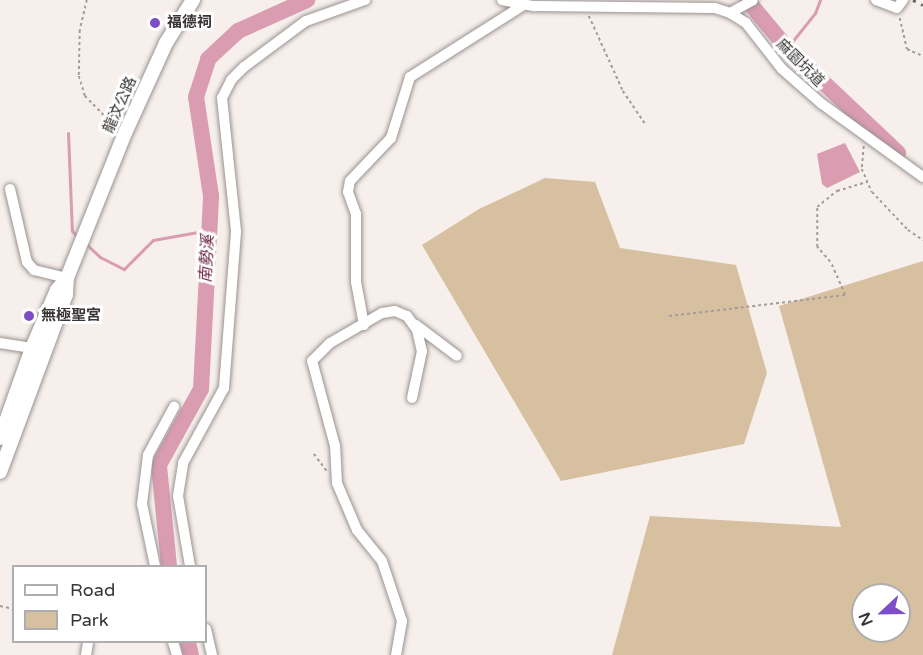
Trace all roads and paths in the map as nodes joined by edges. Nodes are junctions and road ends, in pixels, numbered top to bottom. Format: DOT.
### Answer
graph roads {
  1 [pos="87,0"];
  2 [pos="193,0"];
  3 [pos="365,0"];
  4 [pos="502,0"];
  5 [pos="753,0"];
  6 [pos="876,0"];
  7 [pos="656,3"];
  8 [pos="525,4"];
  9 [pos="900,4"];
  10 [pos="585,7"];
  11 [pos="730,13"];
  12 [pos="923,56"];
  13 [pos="645,124"];
  14 [pos="125,133"];
  15 [pos="865,136"];
  16 [pos="923,177"];
  17 [pos="867,182"];
  18 [pos="10,189"];
  19 [pos="923,240"];
  20 [pos="67,278"];
  21 [pos="407,316"];
  22 [pos="669,316"];
  23 [pos="364,325"];
  24 [pos="0,343"];
  25 [pos="37,349"];
  26 [pos="457,356"];
  27 [pos="412,398"];
  28 [pos="174,407"];
  29 [pos="0,438"];
  30 [pos="314,454"];
  31 [pos="0,472"];
  32 [pos="337,483"];
  33 [pos="155,565"];
  34 [pos="190,565"];
  35 [pos="207,633"];
  36 [pos="212,655"];
  37 [pos="396,655"];
  1 -- 14 [label="path"];
  2 -- 14 [label="main road, 龍汶公路"];
  3 -- 34 [label="street"];
  4 -- 8 [label="street"];
  5 -- 11 [label="street"];
  6 -- 9 [label="street"];
  7 -- 10 [label="street"];
  7 -- 11 [label="street"];
  8 -- 10 [label="street"];
  8 -- 23 [label="street"];
  9 -- 12 [label="path"];
  10 -- 13 [label="path"];
  11 -- 15 [label="street, 麻園坑道"];
  14 -- 20 [label="main road, 龍汶公路"];
  15 -- 16 [label="street, 麻園坑道"];
  15 -- 17 [label="path"];
  17 -- 19 [label="path"];
  17 -- 22 [label="path"];
  18 -- 20 [label="street"];
  20 -- 25 [label="main road"];
  21 -- 23 [label="street"];
  21 -- 26 [label="street"];
  21 -- 27 [label="street"];
  23 -- 32 [label="street"];
  24 -- 25 [label="street"];
  25 -- 29 [label="main road"];
  25 -- 31 [label="main road"];
  28 -- 33 [label="street"];
  30 -- 32 [label="path"];
  32 -- 37 [label="street"];
  35 -- 36 [label="street"];
}
